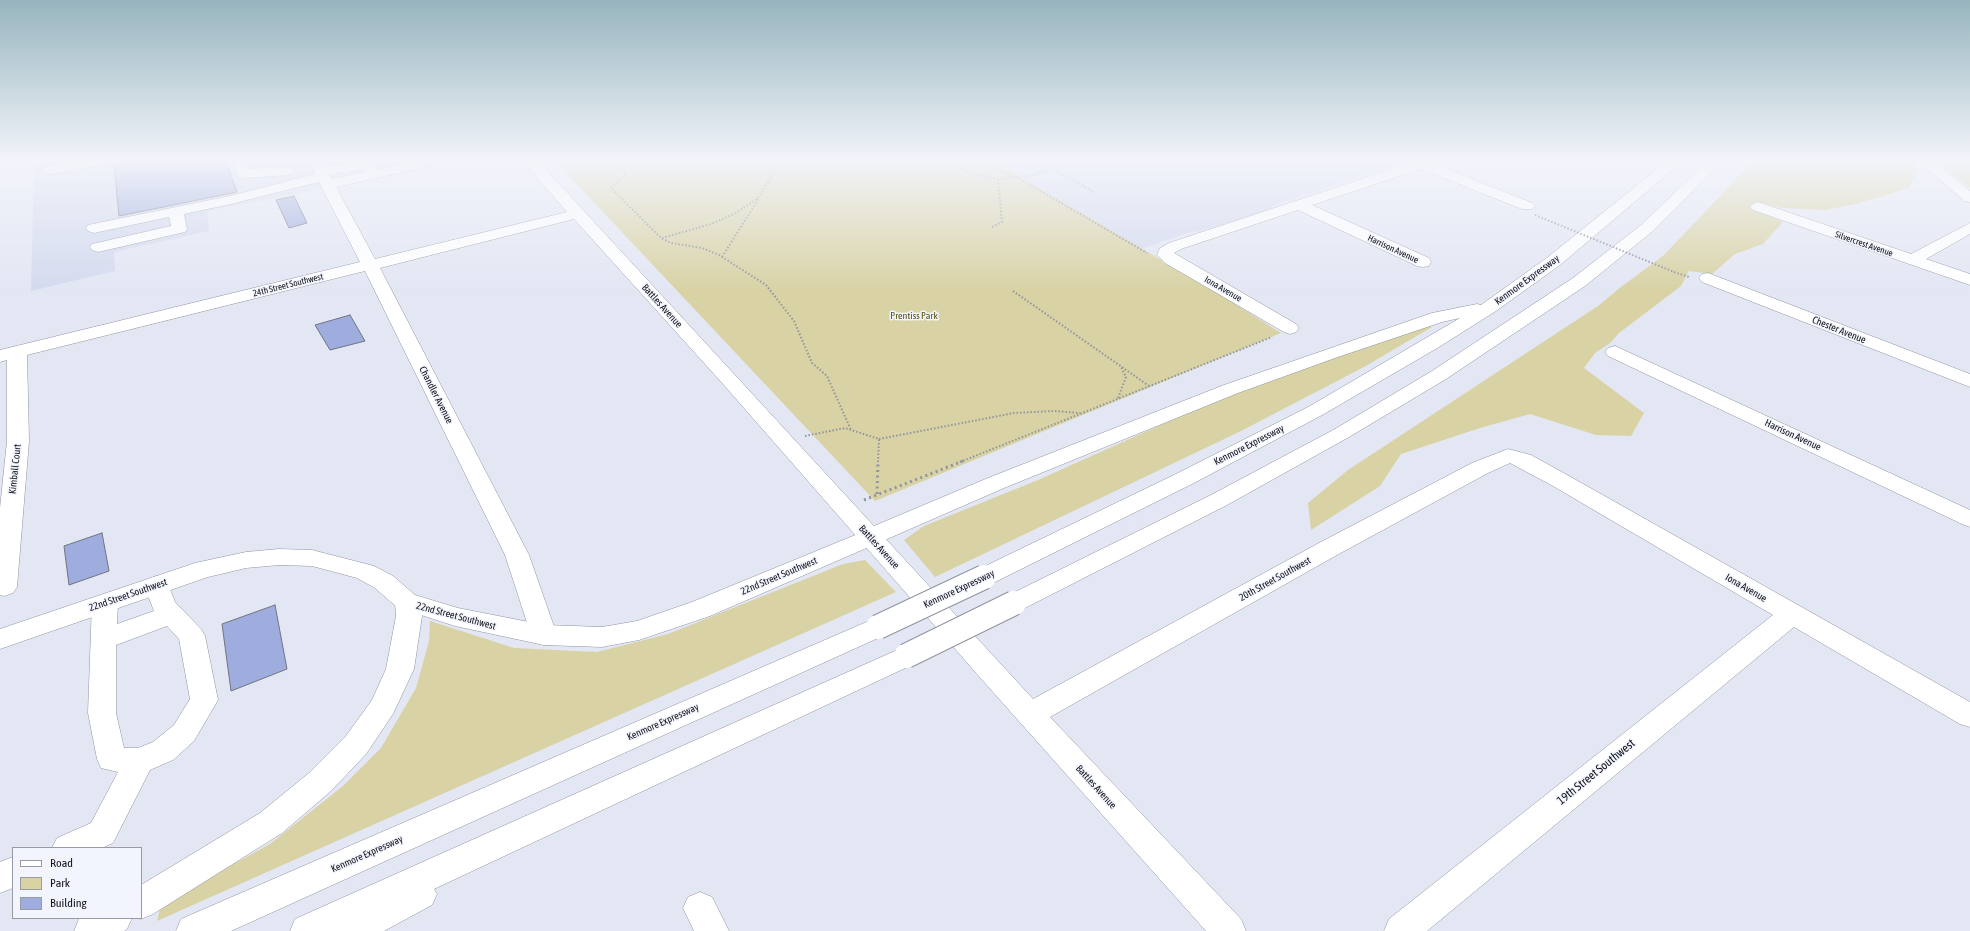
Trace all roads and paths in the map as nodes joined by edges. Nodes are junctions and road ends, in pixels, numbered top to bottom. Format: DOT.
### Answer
graph roads {
  1 [pos="209,204"];
  2 [pos="338,204"];
  3 [pos="569,204"];
  4 [pos="627,204"];
  5 [pos="749,204"];
  6 [pos="756,204"];
  7 [pos="1000,204"];
  8 [pos="1064,204"];
  9 [pos="1517,204"];
  10 [pos="1623,204"];
  11 [pos="1671,204"];
  12 [pos="1299,205"];
  13 [pos="1758,207"];
  14 [pos="176,211"];
  15 [pos="1531,211"];
  16 [pos="577,214"];
  17 [pos="992,227"];
  18 [pos="94,228"];
  19 [pos="1970,228"];
  20 [pos="661,238"];
  21 [pos="98,247"];
  22 [pos="722,257"];
  23 [pos="1154,257"];
  24 [pos="1912,260"];
  25 [pos="1423,262"];
  26 [pos="370,265"];
  27 [pos="1674,272"];
  28 [pos="1708,278"];
  29 [pos="1970,280"];
  30 [pos="1013,291"];
  31 [pos="1490,307"];
  32 [pos="1284,332"];
  33 [pos="1615,352"];
  34 [pos="8,354"];
  35 [pos="1120,366"];
  36 [pos="1970,381"];
  37 [pos="1149,386"];
  38 [pos="1118,398"];
  39 [pos="1081,413"];
  40 [pos="851,430"];
  41 [pos="879,439"];
  42 [pos="787,444"];
  43 [pos="1523,460"];
  44 [pos="876,494"];
  45 [pos="846,510"];
  46 [pos="1970,519"];
  47 [pos="870,537"];
  48 [pos="157,585"];
  49 [pos="4,587"];
  50 [pos="105,602"];
  51 [pos="408,603"];
  52 [pos="172,614"];
  53 [pos="1792,614"];
  54 [pos="544,635"];
  55 [pos="0,639"];
  56 [pos="103,639"];
  57 [pos="1030,714"];
  58 [pos="1970,716"];
  59 [pos="139,761"];
  60 [pos="621,786"];
  61 [pos="70,847"];
  62 [pos="12,872"];
  63 [pos="0,878"];
  64 [pos="142,902"];
  65 [pos="113,919"];
  66 [pos="91,931"];
  67 [pos="193,931"];
  68 [pos="307,931"];
  69 [pos="350,931"];
  70 [pos="1229,931"];
  71 [pos="1401,931"];
  1 -- 14 [label="main road"];
  2 -- 26 [label="main road, Chandler Avenue"];
  3 -- 16 [label="main road, Battles Avenue"];
  4 -- 20 [label="path"];
  5 -- 20 [label="path"];
  6 -- 22 [label="path"];
  7 -- 17 [label="path"];
  8 -- 23 [label="path"];
  9 -- 15 [label="main road"];
  10 -- 31 [label="main road, Kenmore Expressway"];
  11 -- 60 [label="main road, bridge"];
  12 -- 25 [label="main road, Harrison Avenue"];
  12 -- 32 [label="main road, Iona Avenue"];
  13 -- 24 [label="main road, Silvercrest Avenue"];
  14 -- 18 [label="main road"];
  14 -- 21 [label="main road"];
  15 -- 27 [label="path, bridge"];
  16 -- 26 [label="main road, 24th Street Southwest"];
  16 -- 42 [label="main road, Battles Avenue"];
  19 -- 24 [label="main road"];
  20 -- 22 [label="path"];
  22 -- 40 [label="path"];
  24 -- 29 [label="main road, Silvercrest Avenue"];
  26 -- 34 [label="main road, 24th Street Southwest"];
  26 -- 54 [label="main road, Chandler Avenue"];
  28 -- 36 [label="main road, Chester Avenue"];
  30 -- 35 [label="path"];
  31 -- 47 [label="main road, 22nd Street Southwest"];
  31 -- 67 [label="main road, Kenmore Expressway, bridge"];
  32 -- 37 [label="path"];
  33 -- 46 [label="main road, Harrison Avenue"];
  34 -- 49 [label="main road, Kimball Court"];
  35 -- 37 [label="path"];
  35 -- 38 [label="path"];
  37 -- 38 [label="path"];
  38 -- 39 [label="path"];
  39 -- 41 [label="path"];
  39 -- 44 [label="path"];
  40 -- 41 [label="path"];
  40 -- 42 [label="path"];
  41 -- 44 [label="path"];
  42 -- 45 [label="main road, Battles Avenue"];
  43 -- 53 [label="main road, Iona Avenue"];
  43 -- 57 [label="main road, 20th Street Southwest"];
  44 -- 45 [label="path"];
  45 -- 47 [label="main road, Battles Avenue"];
  47 -- 54 [label="main road, 22nd Street Southwest"];
  47 -- 57 [label="main road, Battles Avenue"];
  48 -- 50 [label="main road, 22nd Street Southwest"];
  48 -- 51 [label="main road, 22nd Street Southwest"];
  48 -- 52 [label="main road"];
  50 -- 55 [label="main road, 22nd Street Southwest"];
  50 -- 56 [label="main road"];
  51 -- 54 [label="main road, 22nd Street Southwest"];
  51 -- 64 [label="main road"];
  52 -- 56 [label="main road"];
  52 -- 59 [label="main road"];
  53 -- 58 [label="main road, Iona Avenue"];
  53 -- 71 [label="main road, 19th Street Southwest"];
  56 -- 59 [label="main road"];
  57 -- 70 [label="main road, Battles Avenue"];
  59 -- 61 [label="main road"];
  60 -- 68 [label="main road"];
  60 -- 69 [label="main road"];
  62 -- 63 [label="main road"];
  65 -- 66 [label="main road"];
}
